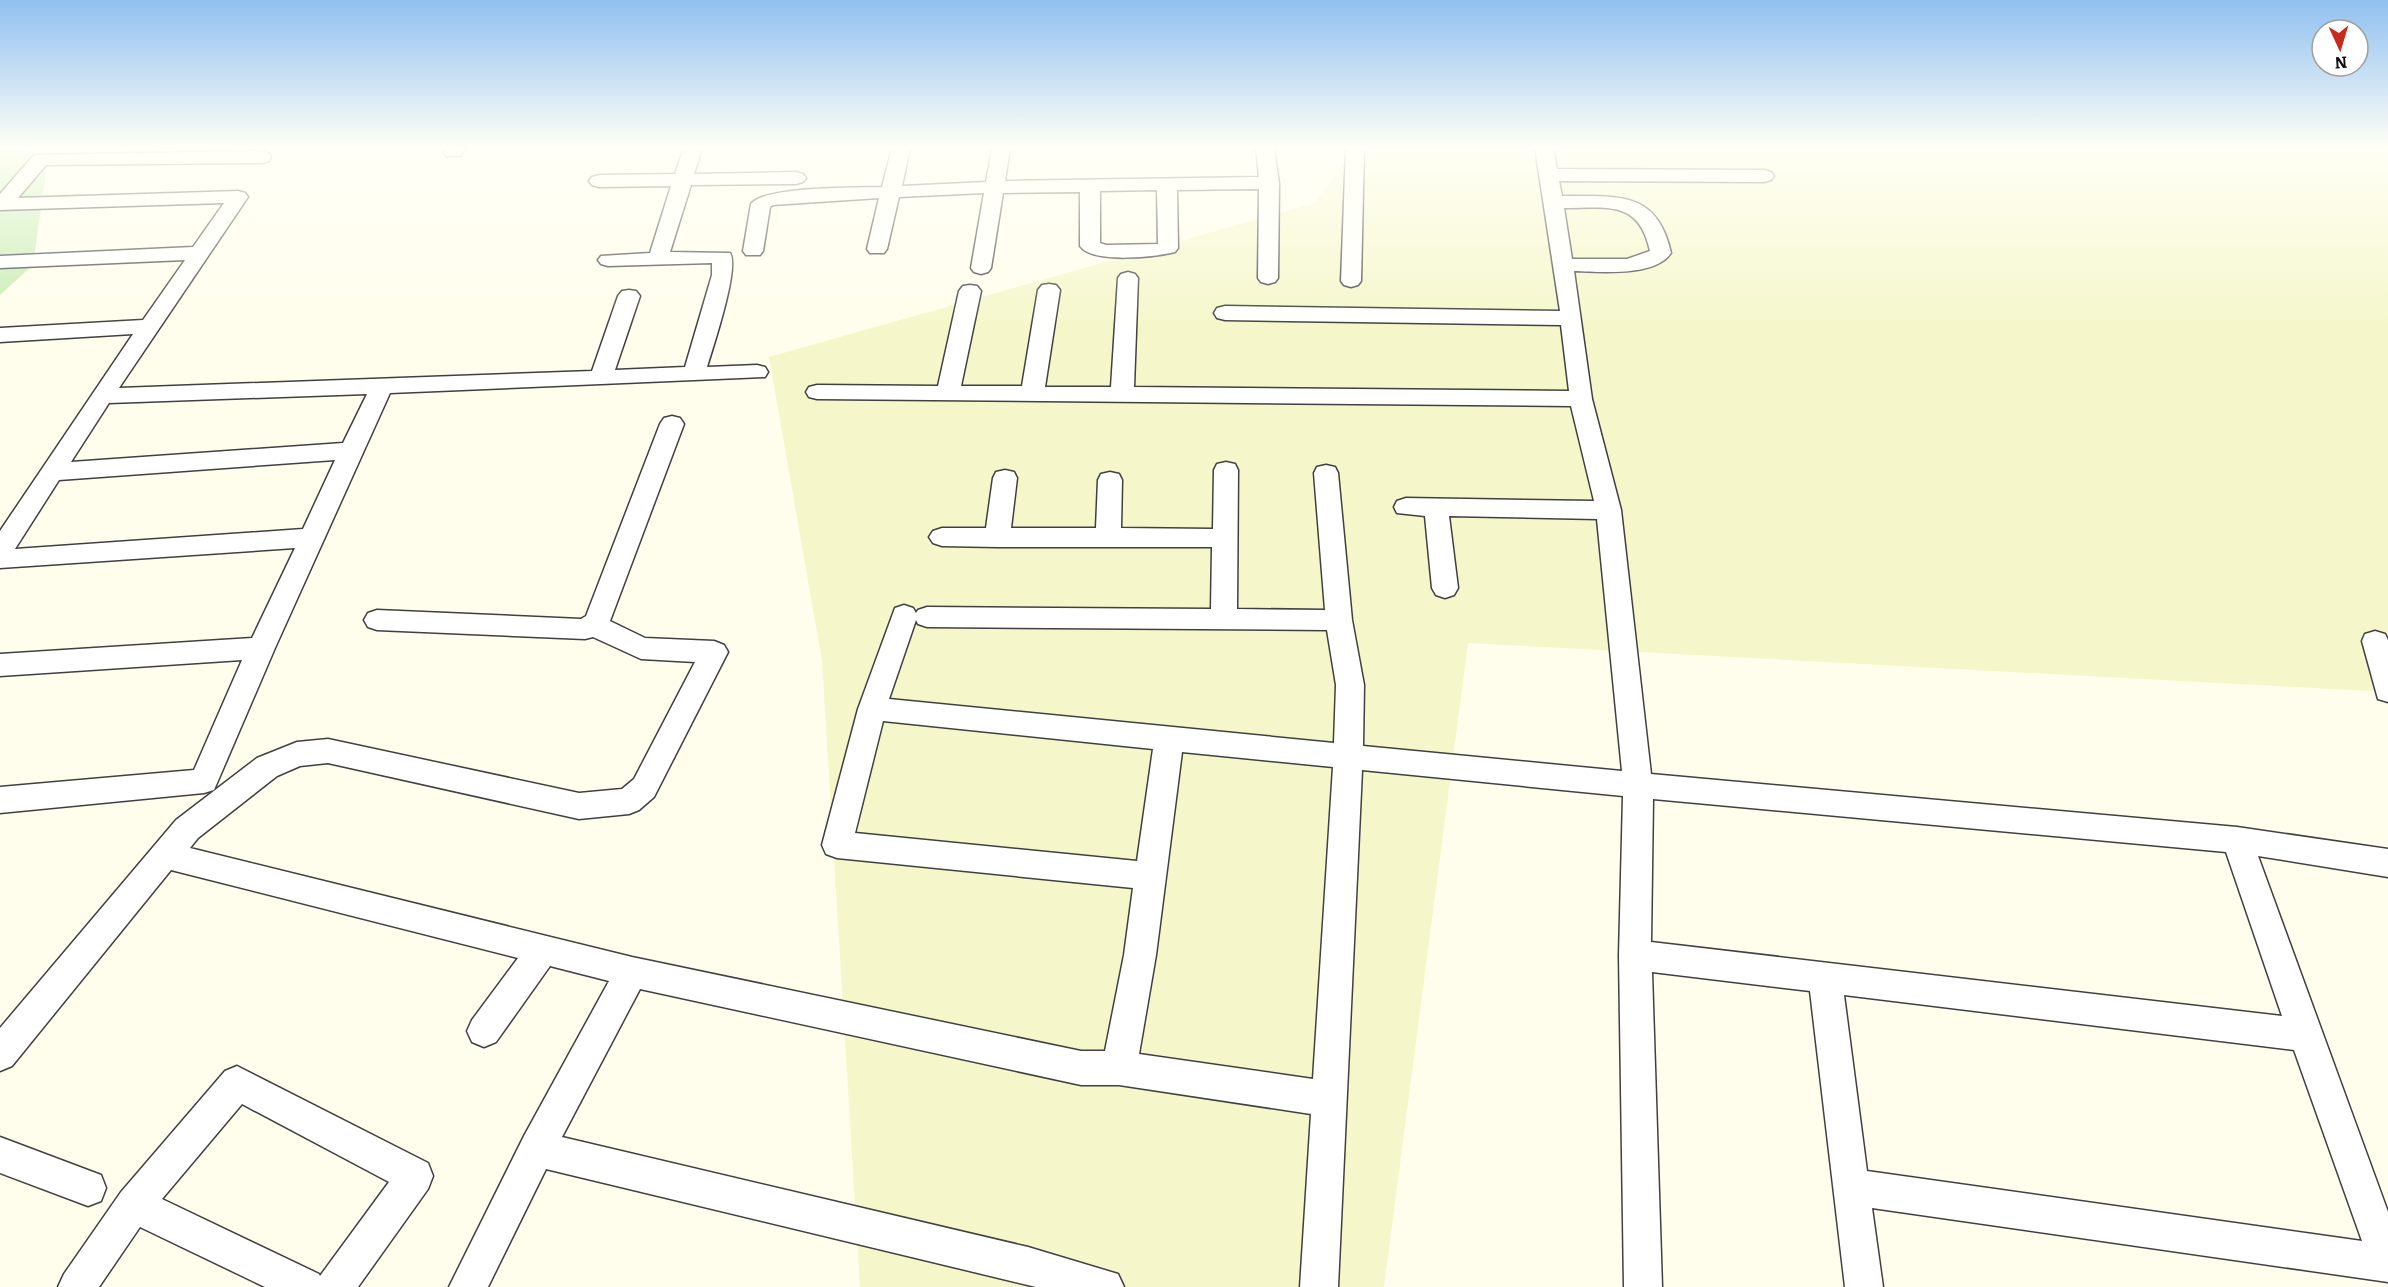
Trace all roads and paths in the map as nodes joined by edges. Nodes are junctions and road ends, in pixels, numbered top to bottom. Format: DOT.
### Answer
graph roads {
  1 [pos="230,208"];
  2 [pos="674,208"];
  3 [pos="759,208"];
  4 [pos="886,208"];
  5 [pos="991,208"];
  6 [pos="1090,208"];
  7 [pos="1168,208"];
  8 [pos="1269,208"];
  9 [pos="1353,208"];
  10 [pos="1554,208"];
  11 [pos="1633,208"];
  12 [pos="877,249"];
  13 [pos="753,251"];
  14 [pos="200,253"];
  15 [pos="658,259"];
  16 [pos="608,260"];
  17 [pos="0,262"];
  18 [pos="1563,265"];
  19 [pos="981,268"];
  20 [pos="1128,278"];
  21 [pos="1268,278"];
  22 [pos="1351,281"];
  23 [pos="1049,290"];
  24 [pos="970,291"];
  25 [pos="629,296"];
  26 [pos="1225,313"];
  27 [pos="1570,318"];
  28 [pos="150,326"];
  29 [pos="0,336"];
  30 [pos="757,372"];
  31 [pos="694,374"];
  32 [pos="602,378"];
  33 [pos="382,386"];
  34 [pos="817,392"];
  35 [pos="948,393"];
  36 [pos="1032,394"];
  37 [pos="1122,395"];
  38 [pos="102,396"];
  39 [pos="1581,399"];
  40 [pos="672,424"];
  41 [pos="352,451"];
  42 [pos="1226,470"];
  43 [pos="52,472"];
  44 [pos="1326,473"];
  45 [pos="1005,478"];
  46 [pos="1110,480"];
  47 [pos="1406,507"];
  48 [pos="1436,507"];
  49 [pos="1609,510"];
  50 [pos="314,537"];
  51 [pos="942,537"];
  52 [pos="997,538"];
  53 [pos="1108,538"];
  54 [pos="1225,538"];
  55 [pos="0,551"];
  56 [pos="0,560"];
  57 [pos="1445,588"];
  58 [pos="1224,619"];
  59 [pos="377,620"];
  60 [pos="1339,620"];
  61 [pos="592,624"];
  62 [pos="2375,641"];
  63 [pos="261,648"];
  64 [pos="0,665"];
  65 [pos="2388,691"];
  66 [pos="872,709"];
  67 [pos="1169,739"];
  68 [pos="1348,757"];
  69 [pos="1638,786"];
  70 [pos="0,800"];
  71 [pos="2237,840"];
  72 [pos="164,855"];
  73 [pos="2388,863"];
  74 [pos="1150,876"];
  75 [pos="543,950"];
  76 [pos="1635,955"];
  77 [pos="632,972"];
  78 [pos="1825,978"];
  79 [pos="484,1031"];
  80 [pos="2305,1035"];
  81 [pos="0,1054"];
  82 [pos="1119,1068"];
  83 [pos="1329,1099"];
  84 [pos="537,1149"];
  85 [pos="0,1155"];
  86 [pos="1852,1187"];
  87 [pos="88,1188"];
  88 [pos="134,1205"];
  89 [pos="2388,1262"];
  90 [pos="77,1287"];
  91 [pos="306,1287"];
  92 [pos="334,1287"];
  93 [pos="468,1287"];
  94 [pos="1105,1287"];
  95 [pos="1319,1287"];
  96 [pos="1643,1287"];
  97 [pos="1864,1287"];
  1 -- 14 [label="street"];
  2 -- 15 [label="street"];
  3 -- 13 [label="street"];
  4 -- 12 [label="street"];
  5 -- 19 [label="street"];
  6 -- 7 [label="street"];
  8 -- 21 [label="street"];
  9 -- 22 [label="street"];
  10 -- 18 [label="street"];
  11 -- 18 [label="street"];
  14 -- 17 [label="street"];
  14 -- 28 [label="street"];
  15 -- 16 [label="street"];
  15 -- 31 [label="street"];
  18 -- 27 [label="street"];
  20 -- 37 [label="street"];
  23 -- 36 [label="street"];
  24 -- 35 [label="street"];
  25 -- 32 [label="street"];
  26 -- 27 [label="street"];
  27 -- 39 [label="street"];
  28 -- 29 [label="street"];
  28 -- 38 [label="street"];
  30 -- 31 [label="street"];
  31 -- 32 [label="street"];
  32 -- 33 [label="street"];
  33 -- 38 [label="street"];
  33 -- 41 [label="street"];
  34 -- 35 [label="street"];
  35 -- 36 [label="street"];
  36 -- 37 [label="street"];
  37 -- 39 [label="street"];
  38 -- 43 [label="street"];
  39 -- 49 [label="street"];
  40 -- 61 [label="street"];
  41 -- 43 [label="street"];
  41 -- 50 [label="street"];
  42 -- 54 [label="street"];
  43 -- 55 [label="street"];
  44 -- 60 [label="street"];
  45 -- 52 [label="street"];
  46 -- 53 [label="street"];
  47 -- 48 [label="street"];
  48 -- 49 [label="street"];
  48 -- 57 [label="street"];
  49 -- 69 [label="street"];
  50 -- 56 [label="street"];
  50 -- 63 [label="street"];
  51 -- 52 [label="street"];
  52 -- 53 [label="street"];
  53 -- 54 [label="street"];
  54 -- 58 [label="street"];
  58 -- 60 [label="street"];
  58 -- 66 [label="street"];
  59 -- 61 [label="street"];
  60 -- 68 [label="street"];
  61 -- 72 [label="street"];
  62 -- 65 [label="street"];
  63 -- 64 [label="street"];
  63 -- 70 [label="street"];
  66 -- 67 [label="street"];
  66 -- 74 [label="street"];
  67 -- 68 [label="street"];
  67 -- 74 [label="street"];
  68 -- 69 [label="street"];
  68 -- 83 [label="street"];
  69 -- 71 [label="street"];
  69 -- 76 [label="street"];
  71 -- 73 [label="street"];
  71 -- 80 [label="street"];
  72 -- 75 [label="street"];
  72 -- 81 [label="street"];
  74 -- 82 [label="street"];
  75 -- 77 [label="street"];
  75 -- 79 [label="street"];
  76 -- 78 [label="street"];
  76 -- 96 [label="street"];
  77 -- 82 [label="street"];
  77 -- 84 [label="street"];
  78 -- 80 [label="street"];
  78 -- 86 [label="street"];
  80 -- 89 [label="street"];
  82 -- 83 [label="street"];
  83 -- 95 [label="street"];
  84 -- 93 [label="street"];
  84 -- 94 [label="street"];
  85 -- 87 [label="street"];
  86 -- 89 [label="street"];
  86 -- 97 [label="street"];
  88 -- 90 [label="street"];
  88 -- 91 [label="street"];
  88 -- 92 [label="street"];
}
